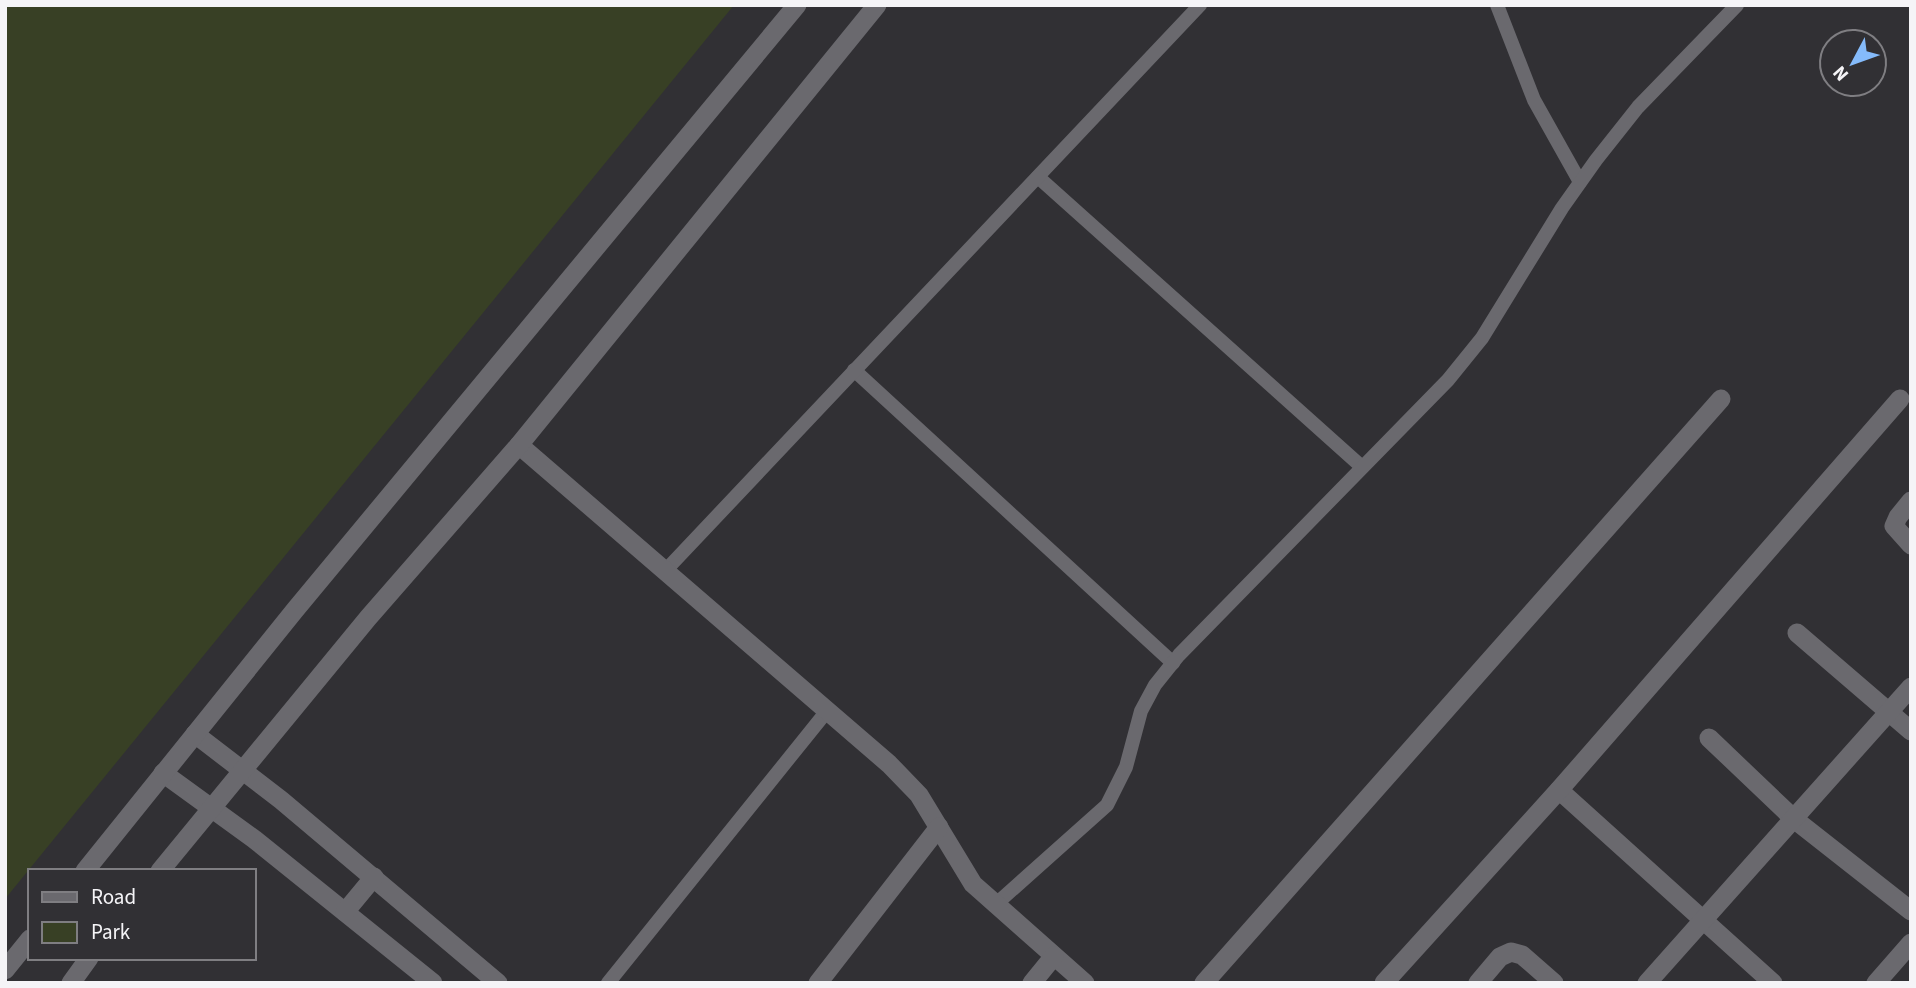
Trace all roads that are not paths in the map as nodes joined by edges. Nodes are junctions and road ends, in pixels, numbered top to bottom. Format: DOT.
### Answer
graph roads {
  1 [pos="797,5"];
  2 [pos="877,5"];
  3 [pos="1200,5"];
  4 [pos="1497,5"];
  5 [pos="1737,5"];
  6 [pos="1038,177"];
  7 [pos="1580,182"];
  8 [pos="854,370"];
  9 [pos="1721,399"];
  10 [pos="1900,399"];
  11 [pos="519,445"];
  12 [pos="1362,467"];
  13 [pos="1911,501"];
  14 [pos="1911,544"];
  15 [pos="665,571"];
  16 [pos="1797,633"];
  17 [pos="1173,663"];
  18 [pos="1911,687"];
  19 [pos="827,711"];
  20 [pos="1889,712"];
  21 [pos="1911,730"];
  22 [pos="195,734"];
  23 [pos="1709,738"];
  24 [pos="243,769"];
  25 [pos="163,773"];
  26 [pos="1559,790"];
  27 [pos="212,809"];
  28 [pos="1794,819"];
  29 [pos="939,827"];
  30 [pos="87,869"];
  31 [pos="162,869"];
  32 [pos="374,877"];
  33 [pos="995,905"];
  34 [pos="1911,911"];
  35 [pos="345,912"];
  36 [pos="1702,919"];
  37 [pos="28,941"];
  38 [pos="1911,943"];
  39 [pos="1054,956"];
  40 [pos="88,960"];
  41 [pos="5,970"];
  42 [pos="78,980"];
  43 [pos="433,983"];
  44 [pos="498,983"];
  45 [pos="608,983"];
  46 [pos="818,983"];
  47 [pos="1032,983"];
  48 [pos="1085,983"];
  49 [pos="1204,983"];
  50 [pos="1384,983"];
  51 [pos="1478,983"];
  52 [pos="1554,983"];
  53 [pos="1647,983"];
  54 [pos="1773,983"];
  55 [pos="1876,983"];
  1 -- 22 [label="street"];
  2 -- 11 [label="street"];
  3 -- 6 [label="lane"];
  4 -- 7 [label="lane"];
  5 -- 7 [label="lane"];
  6 -- 8 [label="lane"];
  6 -- 12 [label="lane"];
  7 -- 12 [label="lane"];
  8 -- 15 [label="lane"];
  8 -- 17 [label="lane"];
  9 -- 49 [label="street"];
  10 -- 26 [label="street"];
  11 -- 15 [label="street"];
  11 -- 24 [label="street"];
  12 -- 17 [label="lane"];
  13 -- 14 [label="street"];
  15 -- 19 [label="street"];
  16 -- 20 [label="street"];
  17 -- 33 [label="lane"];
  18 -- 20 [label="street"];
  19 -- 29 [label="street"];
  19 -- 45 [label="lane"];
  20 -- 21 [label="street"];
  20 -- 28 [label="street"];
  22 -- 24 [label="street"];
  22 -- 25 [label="street"];
  23 -- 28 [label="street"];
  24 -- 27 [label="street"];
  24 -- 32 [label="street"];
  25 -- 27 [label="street"];
  25 -- 30 [label="street"];
  26 -- 36 [label="street"];
  26 -- 50 [label="street"];
  27 -- 31 [label="street"];
  27 -- 35 [label="street"];
  28 -- 34 [label="street"];
  28 -- 36 [label="street"];
  29 -- 33 [label="street"];
  29 -- 46 [label="street"];
  32 -- 35 [label="street"];
  32 -- 44 [label="street"];
  33 -- 39 [label="street"];
  35 -- 43 [label="street"];
  36 -- 53 [label="street"];
  36 -- 54 [label="street"];
  37 -- 41 [label="street"];
  38 -- 55 [label="street"];
  39 -- 47 [label="street"];
  39 -- 48 [label="street"];
  40 -- 42 [label="street"];
  51 -- 52 [label="street"];
}
